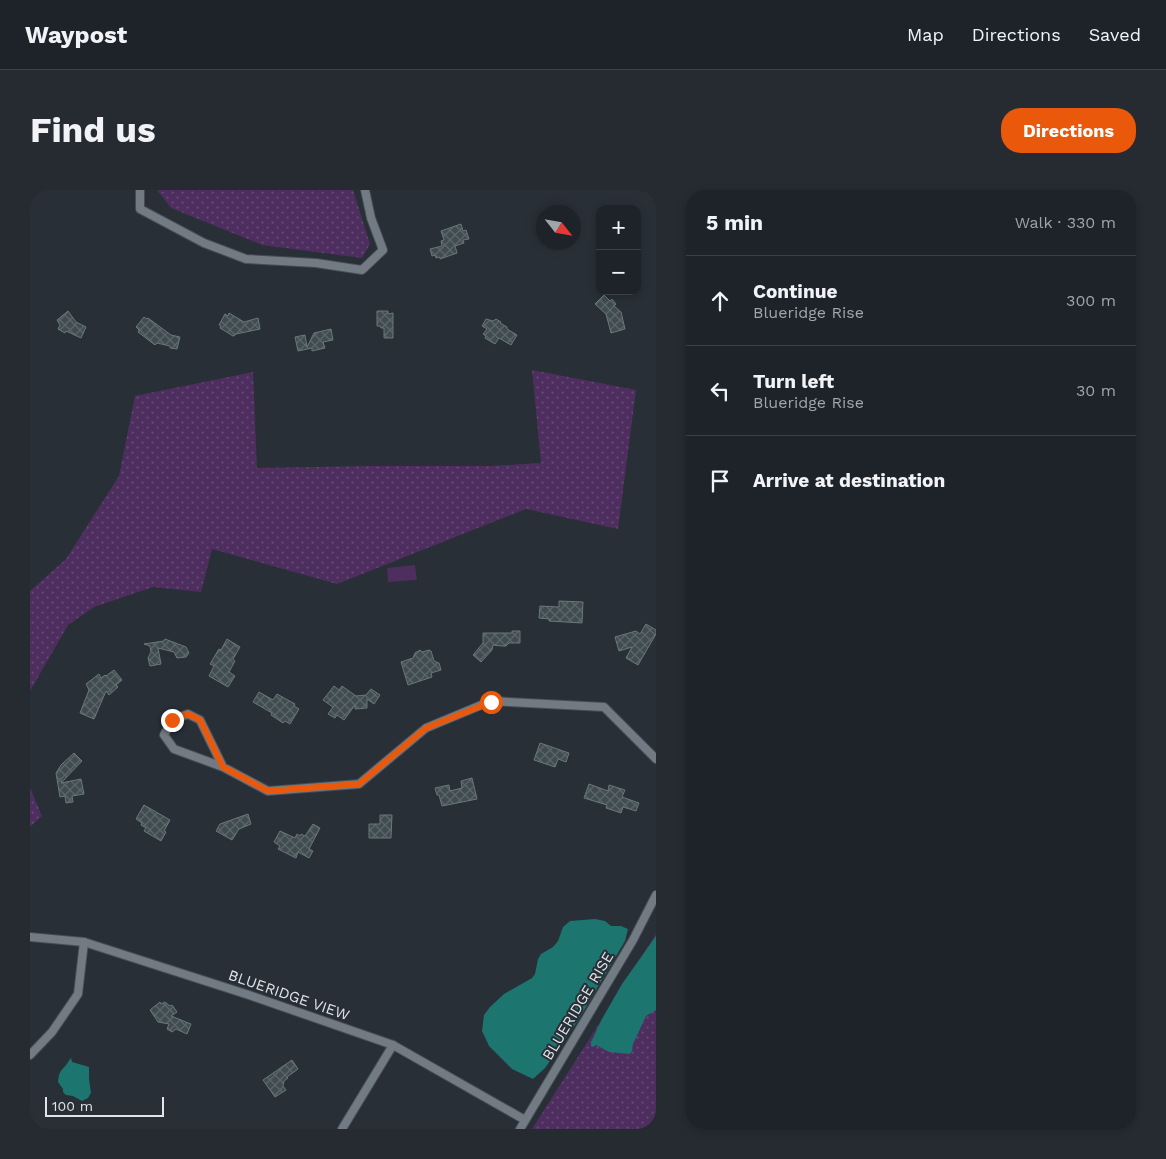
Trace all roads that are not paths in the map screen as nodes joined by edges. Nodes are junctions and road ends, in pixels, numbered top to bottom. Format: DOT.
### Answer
graph roads {
  1 [pos="140,190"];
  2 [pos="365,190"];
  3 [pos="656,759"];
  4 [pos="223,767"];
  5 [pos="656,895"];
  6 [pos="30,936"];
  7 [pos="84,942"];
  8 [pos="393,1045"];
  9 [pos="30,1055"];
  10 [pos="525,1120"];
  11 [pos="342,1129"];
  12 [pos="520,1129"];
  1 -- 2 [label="street"];
  3 -- 4 [label="street"];
  4 -- 4 [label="street"];
  5 -- 10 [label="street, BLUERIDGE RISE"];
  6 -- 7 [label="street, BLUERIDGE VIEW"];
  7 -- 8 [label="street, BLUERIDGE VIEW"];
  7 -- 9 [label="street"];
  8 -- 10 [label="street, BLUERIDGE VIEW"];
  8 -- 11 [label="street"];
  10 -- 12 [label="street, BLUERIDGE RISE"];
}
